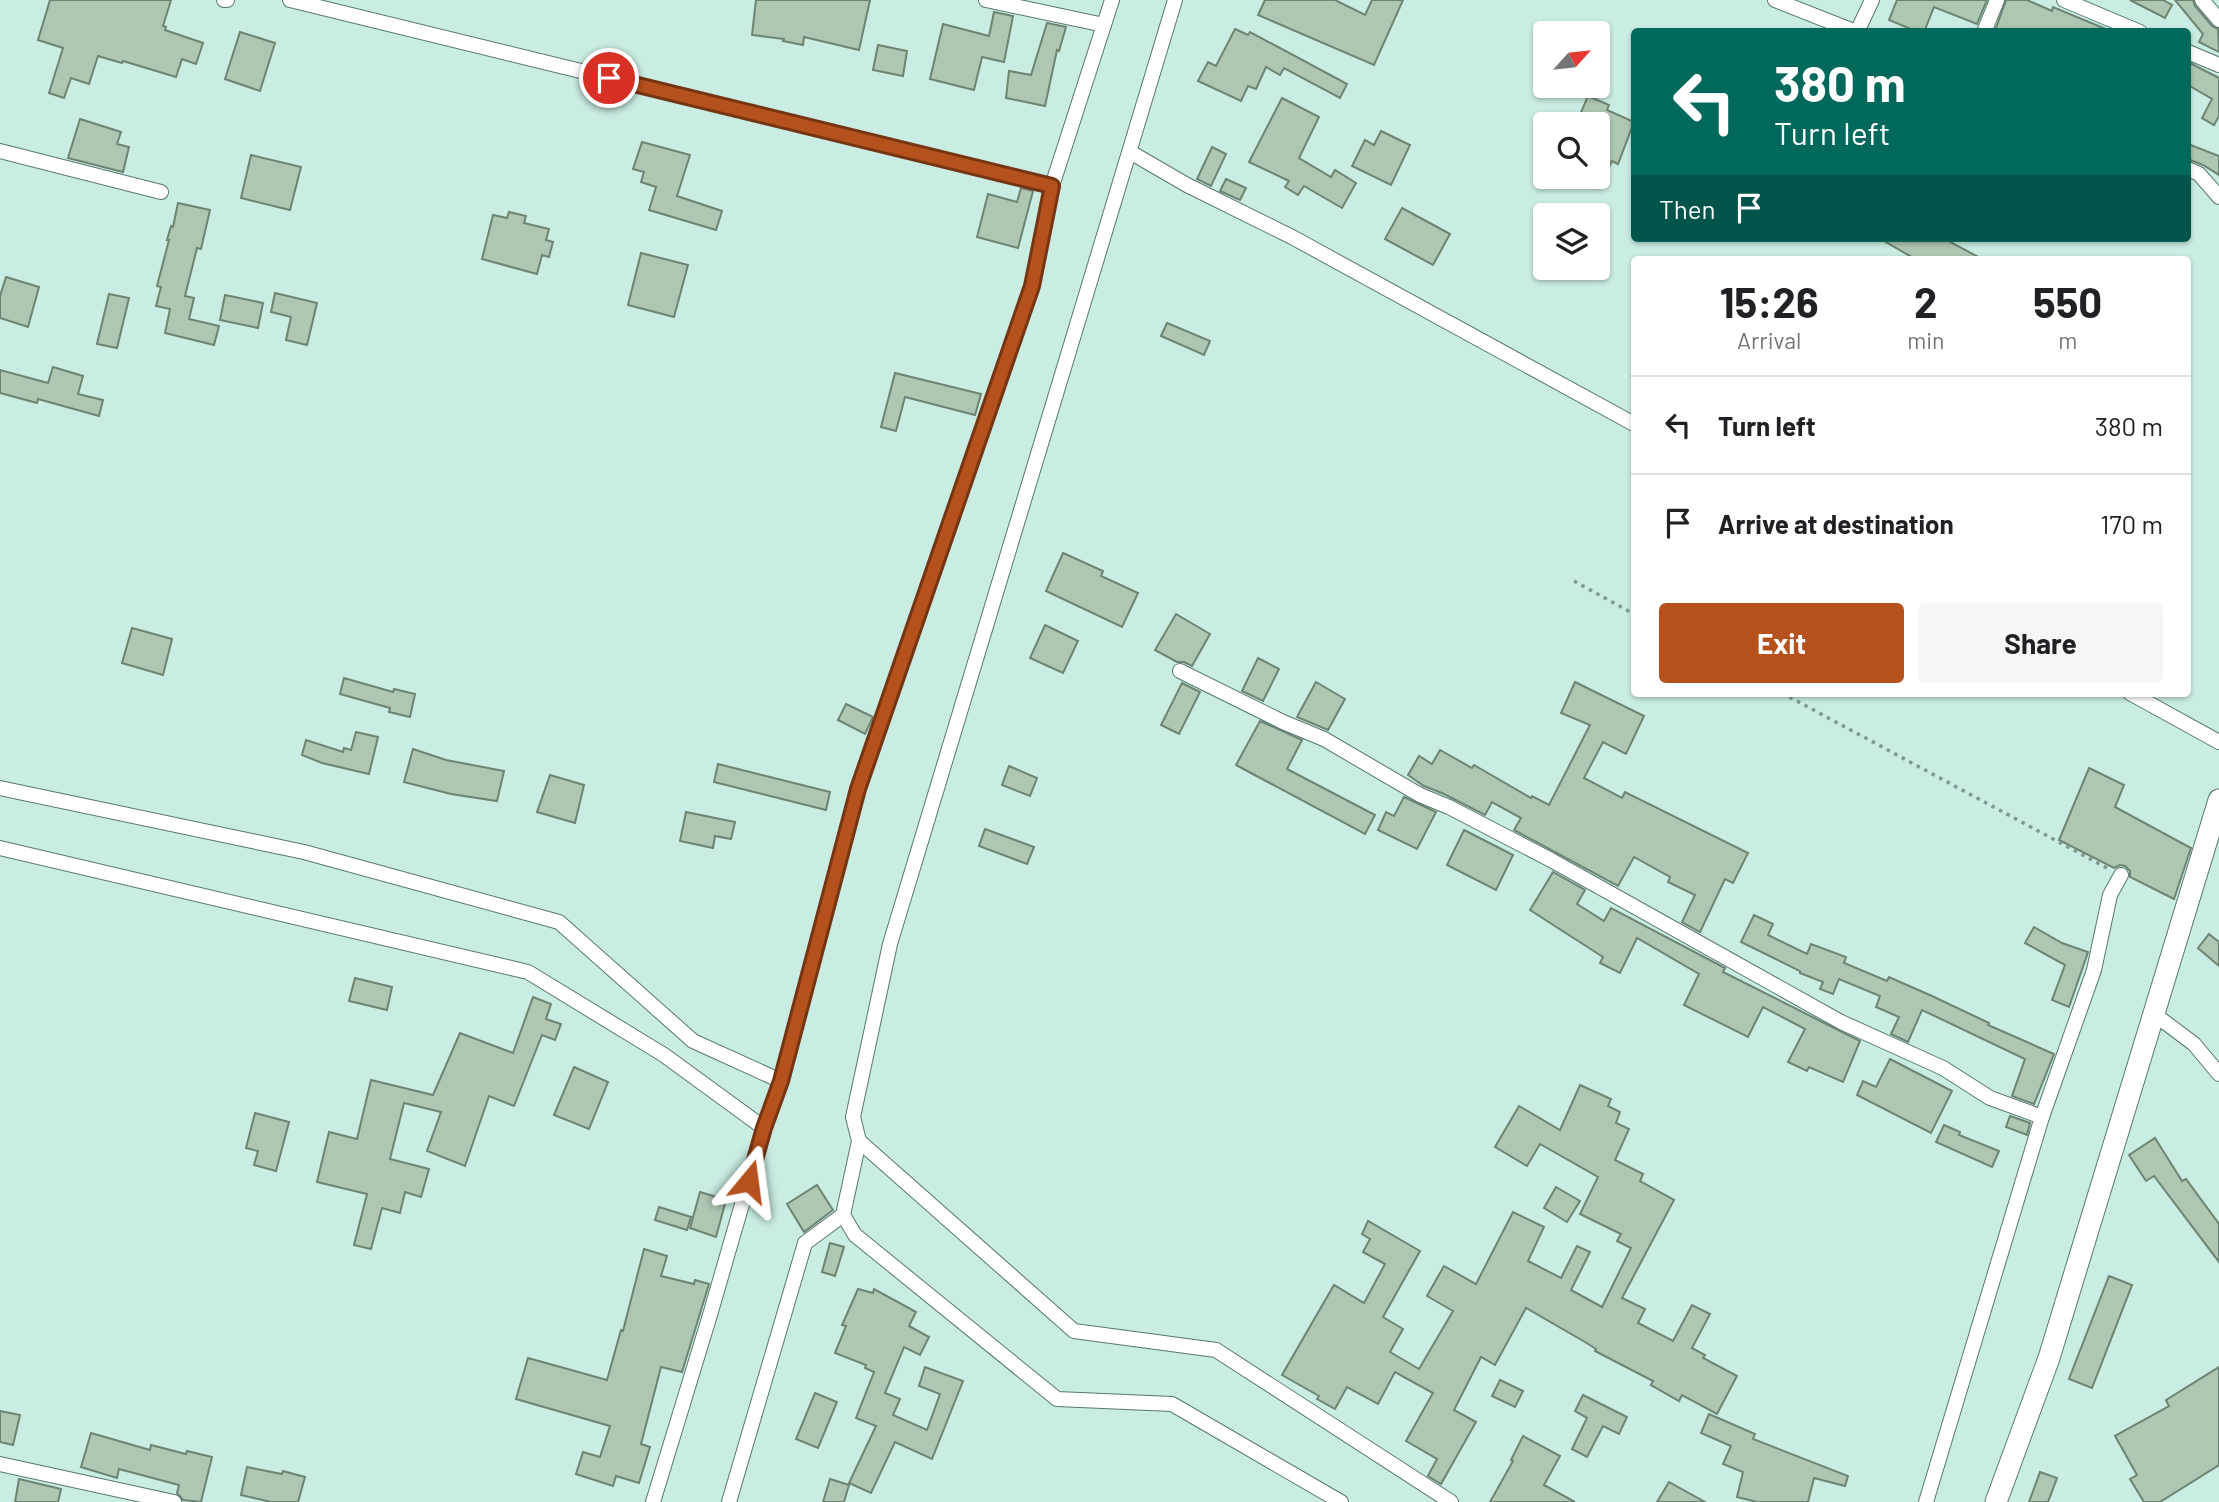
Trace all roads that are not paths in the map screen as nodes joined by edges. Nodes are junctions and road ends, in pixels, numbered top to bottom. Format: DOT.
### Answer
graph roads {
  1 [pos="290,0"];
  2 [pos="986,0"];
  3 [pos="1112,0"];
  4 [pos="1175,0"];
  5 [pos="1775,0"];
  6 [pos="1872,0"];
  7 [pos="1997,0"];
  8 [pos="2064,0"];
  9 [pos="2202,0"];
  10 [pos="2219,20"];
  11 [pos="1104,24"];
  12 [pos="1846,28"];
  13 [pos="1858,28"];
  14 [pos="1986,28"];
  15 [pos="2130,28"];
  16 [pos="2191,53"];
  17 [pos="2219,65"];
  18 [pos="0,151"];
  19 [pos="1130,152"];
  20 [pos="2191,170"];
  21 [pos="1052,186"];
  22 [pos="161,192"];
  23 [pos="2219,197"];
  24 [pos="1631,422"];
  25 [pos="1180,671"];
  26 [pos="2137,697"];
  27 [pos="2219,742"];
  28 [pos="0,788"];
  29 [pos="2219,800"];
  30 [pos="0,848"];
  31 [pos="2121,875"];
  32 [pos="2154,1014"];
  33 [pos="2219,1074"];
  34 [pos="781,1081"];
  35 [pos="2042,1117"];
  36 [pos="764,1128"];
  37 [pos="859,1141"];
  38 [pos="843,1215"];
  39 [pos="0,1464"];
  40 [pos="174,1502"];
  41 [pos="653,1502"];
  42 [pos="729,1502"];
  43 [pos="1341,1502"];
  44 [pos="1451,1502"];
  45 [pos="1926,1502"];
  46 [pos="1996,1502"];
  1 -- 21 [label="street"];
  2 -- 11 [label="street"];
  3 -- 11 [label="street"];
  4 -- 19 [label="street"];
  5 -- 12 [label="street"];
  6 -- 13 [label="street"];
  7 -- 14 [label="street"];
  8 -- 15 [label="street"];
  9 -- 10 [label="street"];
  11 -- 21 [label="street"];
  16 -- 17 [label="street"];
  18 -- 22 [label="street"];
  19 -- 24 [label="street"];
  19 -- 37 [label="street"];
  20 -- 23 [label="street"];
  21 -- 34 [label="street"];
  25 -- 35 [label="street"];
  26 -- 27 [label="street"];
  28 -- 34 [label="street"];
  29 -- 32 [label="street"];
  30 -- 36 [label="street"];
  31 -- 35 [label="street"];
  32 -- 33 [label="street"];
  32 -- 46 [label="street"];
  34 -- 36 [label="street"];
  35 -- 45 [label="street"];
  36 -- 41 [label="street"];
  37 -- 38 [label="street"];
  37 -- 44 [label="street"];
  38 -- 42 [label="street"];
  38 -- 43 [label="street"];
  39 -- 40 [label="street"];
}
